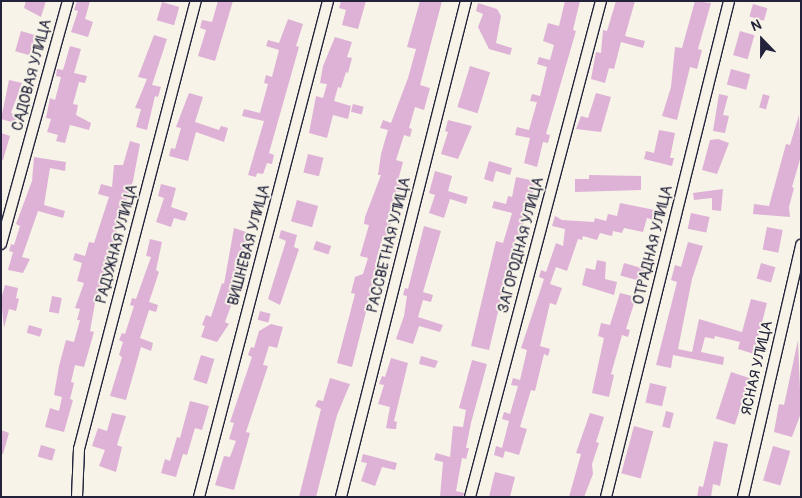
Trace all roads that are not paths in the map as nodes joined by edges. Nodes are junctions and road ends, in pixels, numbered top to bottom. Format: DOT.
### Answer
graph roads {
  1 [pos="68,1"];
  2 [pos="196,1"];
  3 [pos="328,1"];
  4 [pos="466,1"];
  5 [pos="601,1"];
  6 [pos="729,1"];
  7 [pos="1,244"];
  8 [pos="801,245"];
  9 [pos="77,497"];
  10 [pos="199,497"];
  11 [pos="341,497"];
  12 [pos="470,497"];
  13 [pos="606,497"];
  14 [pos="743,497"];
  1 -- 7 [label="street, САДОВАЯ УЛИЦА"];
  2 -- 9 [label="street, РАДУЖНАЯ УЛИЦА"];
  3 -- 10 [label="street, ВИШНЁВАЯ УЛИЦА"];
  4 -- 11 [label="street, РАССВЕТНАЯ УЛИЦА"];
  5 -- 12 [label="street, ЗАГОРОДНАЯ УЛИЦА"];
  6 -- 13 [label="street, ОТРАДНАЯ УЛИЦА"];
  8 -- 14 [label="street, ЯСНАЯ УЛИЦА"];
}
